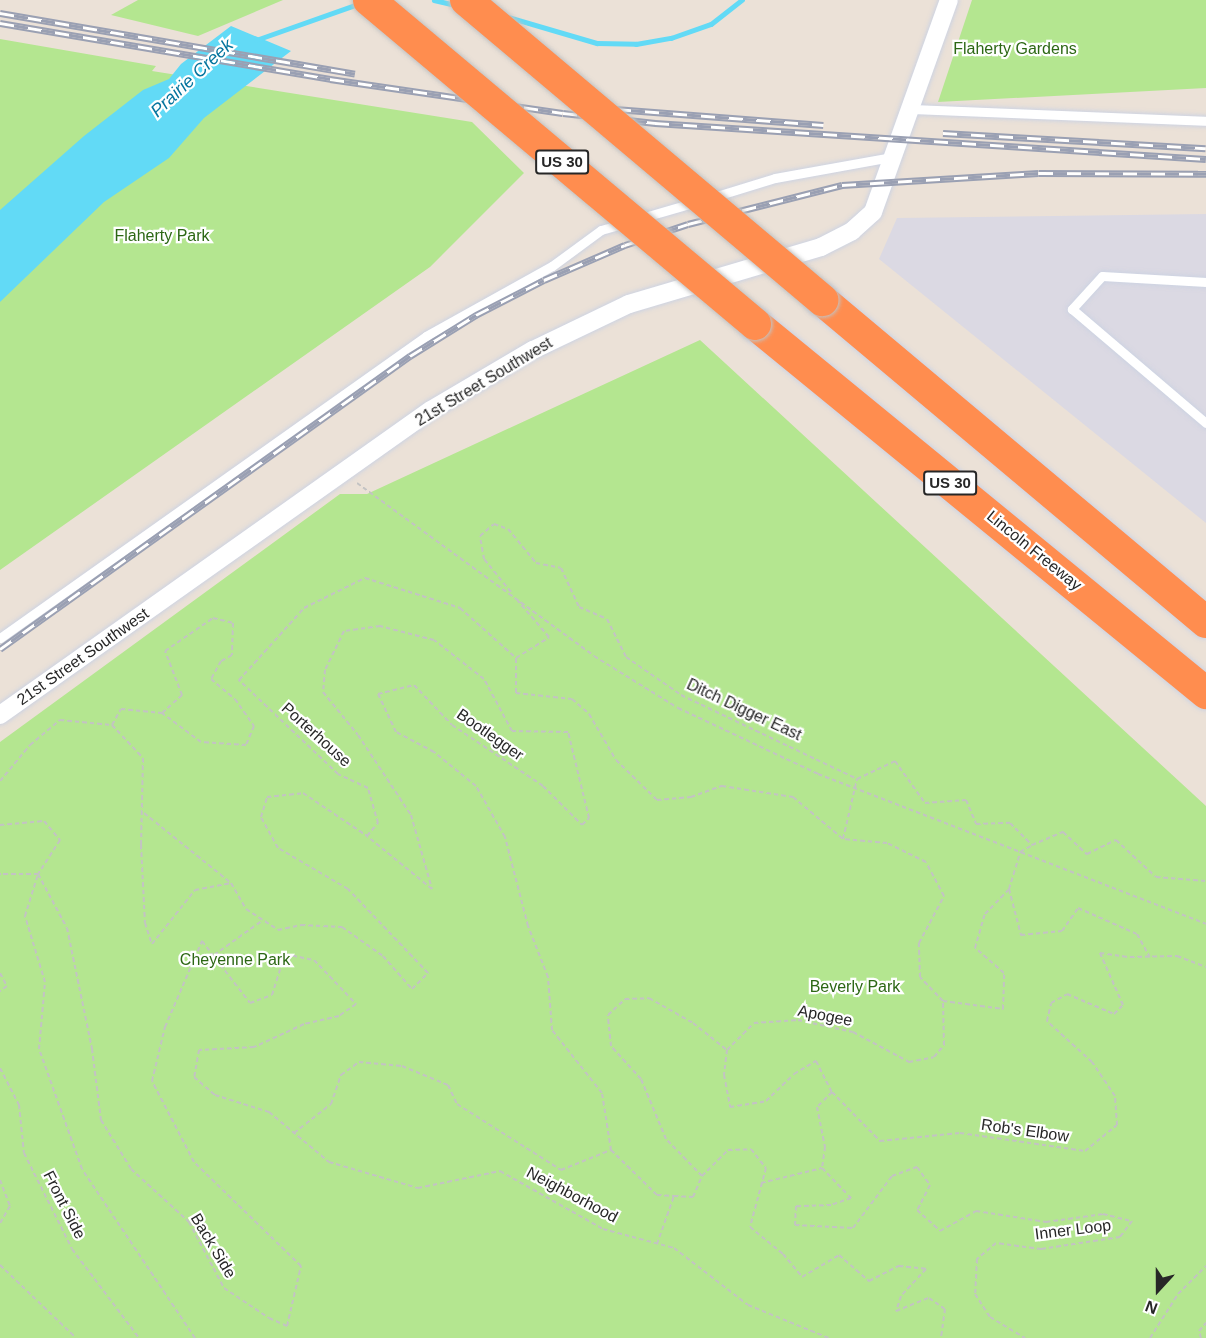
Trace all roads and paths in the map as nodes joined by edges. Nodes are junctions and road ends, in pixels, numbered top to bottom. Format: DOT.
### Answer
graph roads {
  1 [pos="369,0"];
  2 [pos="466,0"];
  3 [pos="949,0"];
  4 [pos="910,109"];
  5 [pos="1206,121"];
  6 [pos="894,156"];
  7 [pos="1206,282"];
  8 [pos="1206,423"];
  9 [pos="346,474"];
  10 [pos="514,596"];
  11 [pos="1206,622"];
  12 [pos="0,638"];
  13 [pos="1145,642"];
  14 [pos="516,658"];
  15 [pos="1206,693"];
  16 [pos="1206,708"];
  17 [pos="162,713"];
  18 [pos="0,715"];
  19 [pos="112,725"];
  20 [pos="857,779"];
  21 [pos="0,781"];
  22 [pos="856,789"];
  23 [pos="143,812"];
  24 [pos="0,825"];
  25 [pos="367,836"];
  26 [pos="843,839"];
  27 [pos="1032,845"];
  28 [pos="1020,852"];
  29 [pos="0,874"];
  30 [pos="38,874"];
  31 [pos="1206,881"];
  32 [pos="231,883"];
  33 [pos="1009,889"];
  34 [pos="262,920"];
  35 [pos="1206,924"];
  36 [pos="214,955"];
  37 [pos="1150,957"];
  38 [pos="1206,967"];
  39 [pos="0,973"];
  40 [pos="0,991"];
  41 [pos="943,1001"];
  42 [pos="727,1050"];
  43 [pos="0,1068"];
  44 [pos="832,1092"];
  45 [pos="294,1133"];
  46 [pos="611,1150"];
  47 [pos="822,1168"];
  48 [pos="702,1176"];
  49 [pos="0,1180"];
  50 [pos="761,1183"];
  51 [pos="674,1196"];
  52 [pos="0,1223"];
  53 [pos="657,1244"];
  54 [pos="0,1265"];
  55 [pos="1206,1266"];
  56 [pos="1206,1323"];
  57 [pos="76,1338"];
  58 [pos="139,1338"];
  59 [pos="195,1338"];
  60 [pos="829,1338"];
  61 [pos="941,1338"];
  62 [pos="1025,1338"];
  63 [pos="1150,1338"];
  64 [pos="1201,1338"];
  1 -- 13 [label="highway, Lincoln Freeway / US 30, bridge"];
  2 -- 11 [label="highway, bridge"];
  3 -- 4 [label="street, 21st Street Southwest"];
  4 -- 5 [label="lane"];
  4 -- 6 [label="street, 21st Street Southwest"];
  6 -- 9 [label="street, 21st Street Southwest"];
  6 -- 12 [label="lane"];
  7 -- 8 [label="lane"];
  9 -- 10 [label="path"];
  9 -- 18 [label="street, 21st Street Southwest"];
  10 -- 14 [label="path"];
  10 -- 20 [label="path, Ditch Digger East"];
  10 -- 22 [label="path"];
  13 -- 15 [label="highway, US 30"];
  13 -- 16 [label="highway"];
  14 -- 25 [label="path, Porterhouse"];
  14 -- 26 [label="path"];
  17 -- 17 [label="path"];
  17 -- 19 [label="path"];
  19 -- 21 [label="path"];
  19 -- 23 [label="path"];
  20 -- 22 [label="path"];
  20 -- 27 [label="path"];
  22 -- 26 [label="path"];
  22 -- 28 [label="path"];
  23 -- 32 [label="path"];
  23 -- 32 [label="path"];
  24 -- 30 [label="path"];
  25 -- 34 [label="path"];
  25 -- 46 [label="path, Bootlegger"];
  26 -- 41 [label="path"];
  27 -- 28 [label="path"];
  27 -- 31 [label="path"];
  28 -- 33 [label="path"];
  28 -- 35 [label="path"];
  29 -- 30 [label="path"];
  30 -- 36 [label="path, Back Side"];
  30 -- 59 [label="path"];
  32 -- 34 [label="path"];
  33 -- 37 [label="path"];
  33 -- 41 [label="path"];
  34 -- 36 [label="path"];
  36 -- 45 [label="path"];
  37 -- 38 [label="path, Rob's Elbow"];
  37 -- 44 [label="path, Rob's Elbow"];
  39 -- 40 [label="path"];
  41 -- 42 [label="path, Apogee"];
  42 -- 44 [label="path"];
  42 -- 48 [label="path"];
  43 -- 58 [label="path, Front Side"];
  44 -- 47 [label="path"];
  45 -- 46 [label="path"];
  45 -- 53 [label="path, Neighborhood"];
  46 -- 51 [label="path"];
  47 -- 50 [label="path"];
  47 -- 62 [label="path, Inner Loop"];
  48 -- 50 [label="path"];
  48 -- 51 [label="path"];
  49 -- 52 [label="path"];
  50 -- 61 [label="path"];
  51 -- 53 [label="path"];
  53 -- 60 [label="path, Neighborhood"];
  54 -- 57 [label="path"];
  55 -- 63 [label="path"];
  56 -- 64 [label="path"];
}
